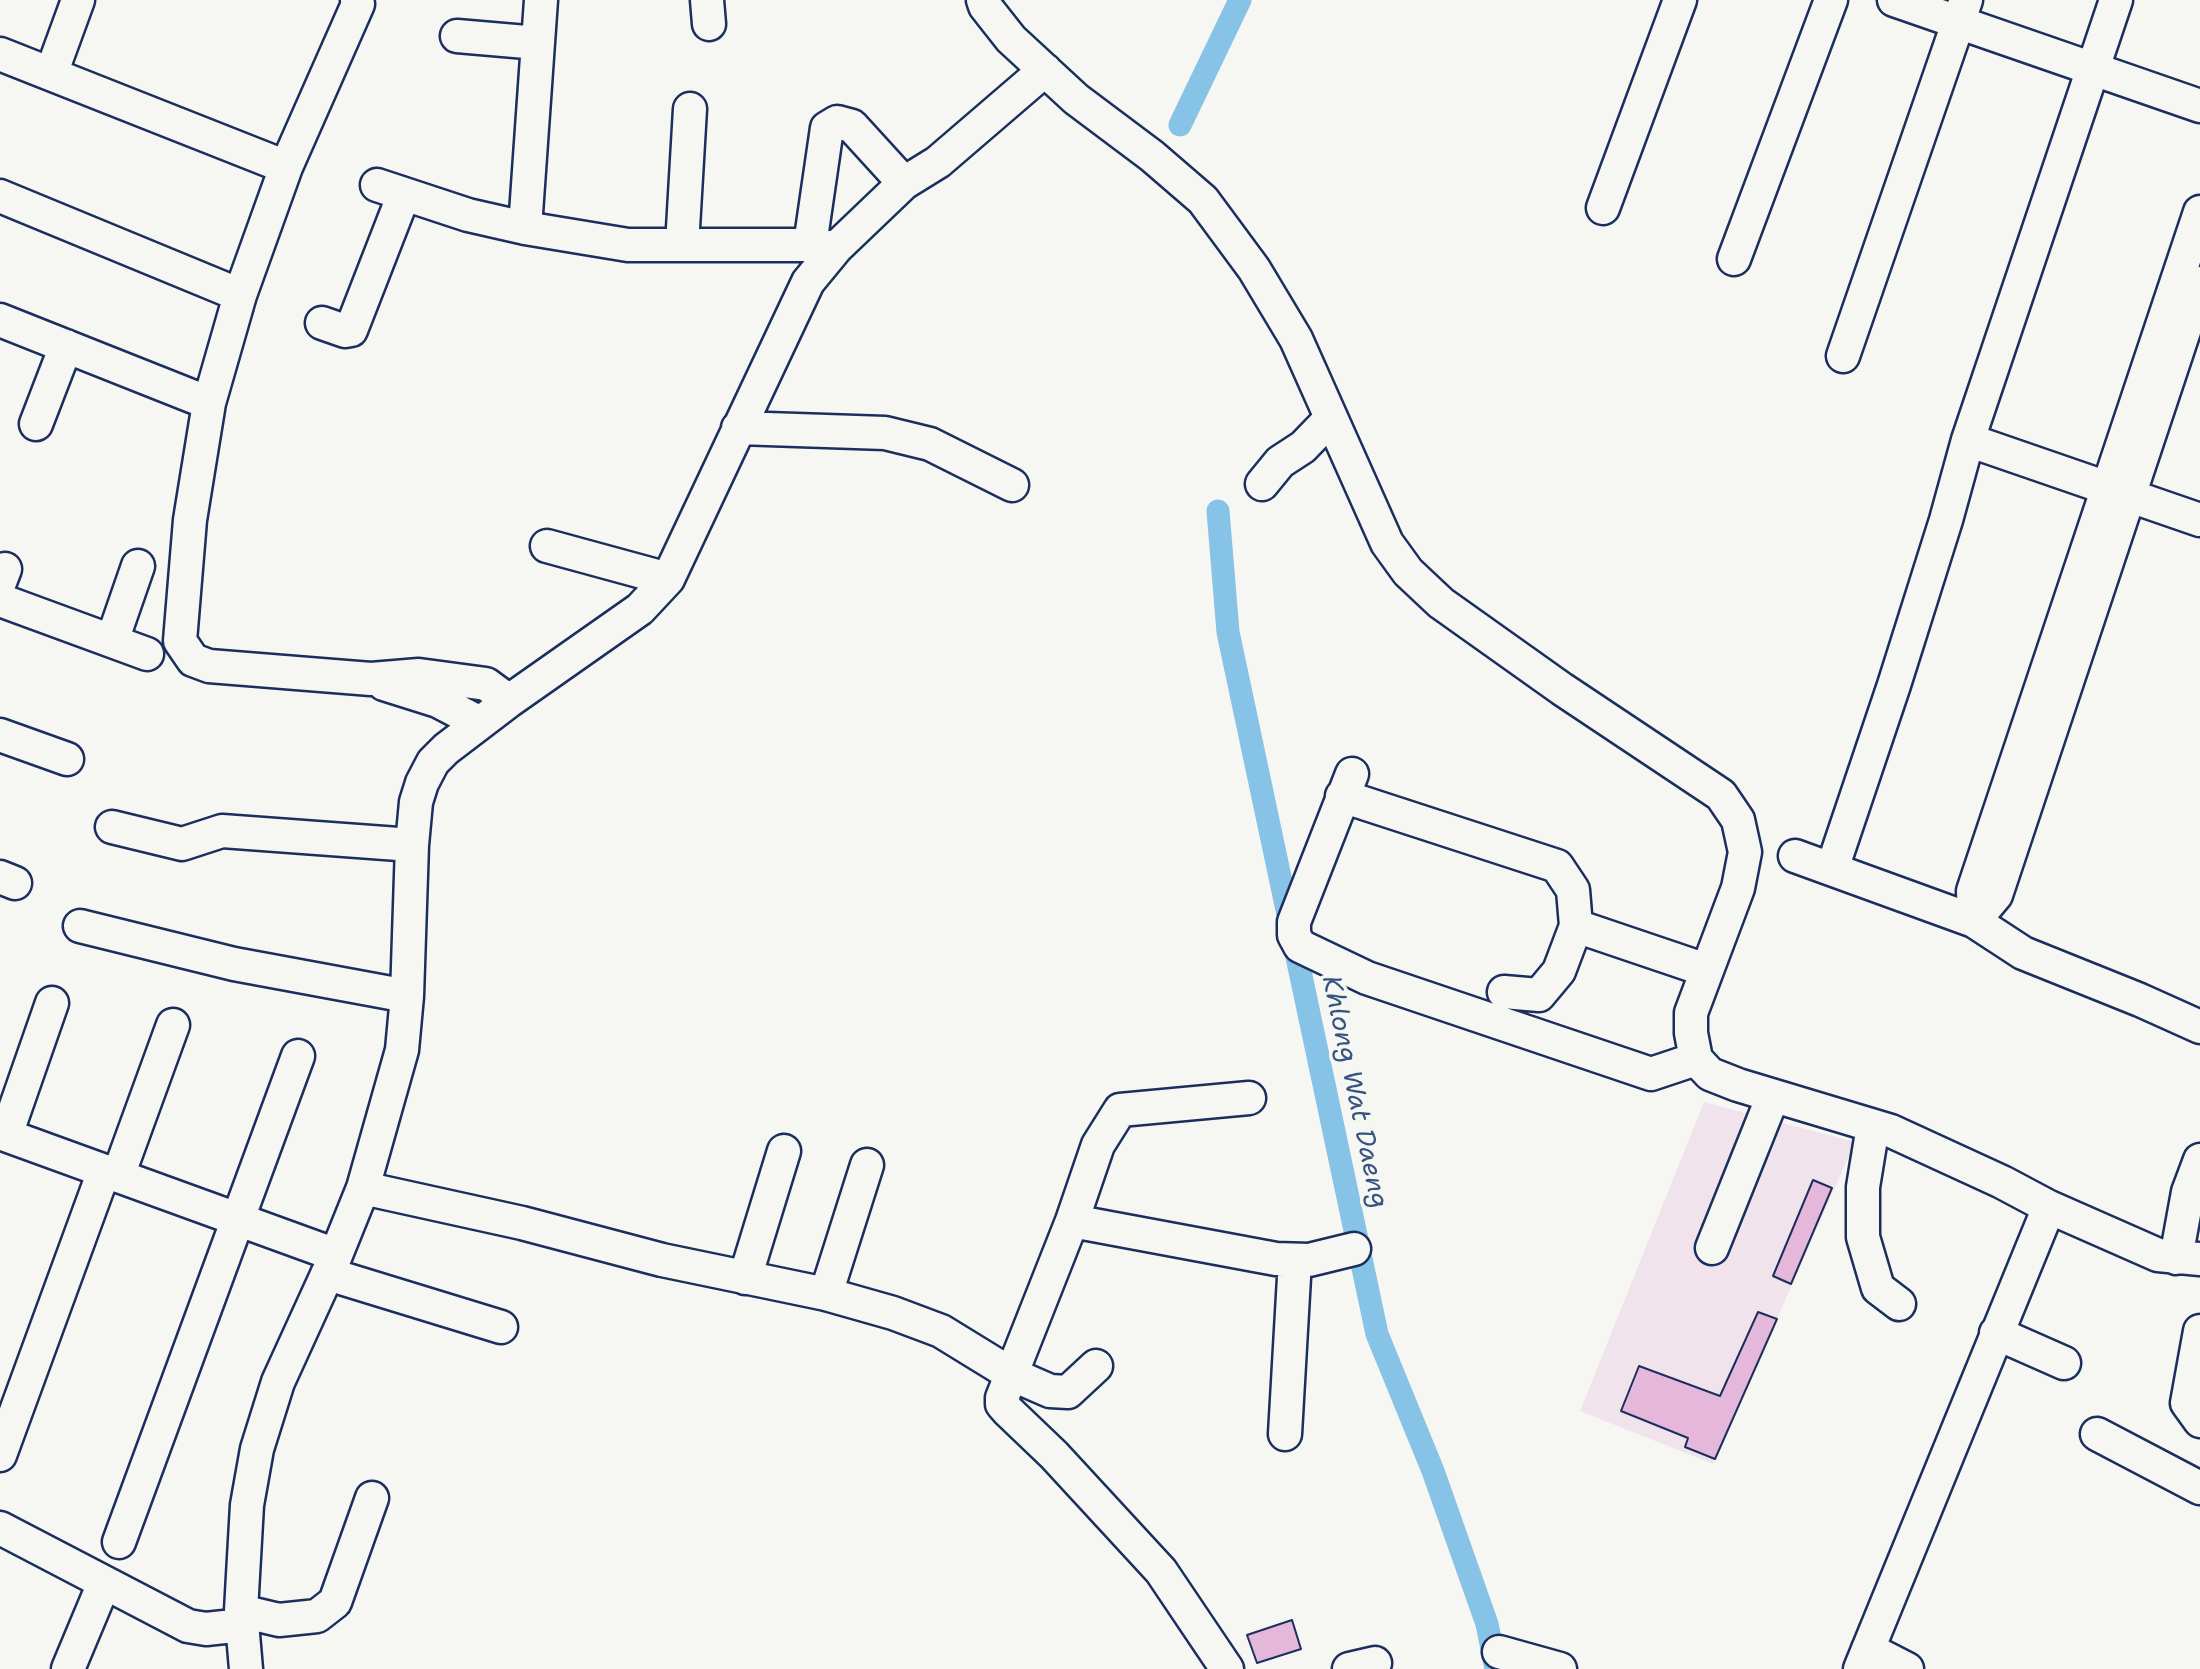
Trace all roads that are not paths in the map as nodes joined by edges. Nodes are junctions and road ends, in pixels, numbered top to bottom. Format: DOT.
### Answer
graph roads {
  1 [pos="78,0"];
  2 [pos="357,0"];
  3 [pos="541,0"];
  4 [pos="983,0"];
  5 [pos="1680,0"];
  6 [pos="1831,0"];
  7 [pos="1894,0"];
  8 [pos="2116,0"];
  9 [pos="1962,11"];
  10 [pos="457,36"];
  11 [pos="538,43"];
  12 [pos="0,54"];
  13 [pos="2094,69"];
  14 [pos="1045,70"];
  15 [pos="51,74"];
  16 [pos="2200,106"];
  17 [pos="690,110"];
  18 [pos="286,167"];
  19 [pos="904,183"];
  20 [pos="0,196"];
  21 [pos="1603,208"];
  22 [pos="2200,212"];
  23 [pos="525,228"];
  24 [pos="682,245"];
  25 [pos="823,246"];
  26 [pos="1734,259"];
  27 [pos="2200,283"];
  28 [pos="240,295"];
  29 [pos="0,320"];
  30 [pos="322,323"];
  31 [pos="66,346"];
  32 [pos="1843,356"];
  33 [pos="209,403"];
  34 [pos="1331,418"];
  35 [pos="36,424"];
  36 [pos="737,428"];
  37 [pos="1968,440"];
  38 [pos="1262,484"];
  39 [pos="1012,485"];
  40 [pos="2119,492"];
  41 [pos="2200,520"];
  42 [pos="547,546"];
  43 [pos="138,566"];
  44 [pos="668,579"];
  45 [pos="0,600"];
  46 [pos="112,641"];
  47 [pos="147,654"];
  48 [pos="371,679"];
  49 [pos="509,701"];
  50 [pos="480,723"];
  51 [pos="0,735"];
  52 [pos="67,760"];
  53 [pos="112,827"];
  54 [pos="412,845"];
  55 [pos="1795,856"];
  56 [pos="1832,869"];
  57 [pos="1974,921"];
  58 [pos="80,926"];
  59 [pos="1576,926"];
  60 [pos="1706,970"];
  61 [pos="1504,992"];
  62 [pos="407,996"];
  63 [pos="52,1003"];
  64 [pos="173,1025"];
  65 [pos="2200,1027"];
  66 [pos="298,1056"];
  67 [pos="1696,1059"];
  68 [pos="1773,1096"];
  69 [pos="1249,1097"];
  70 [pos="1874,1126"];
  71 [pos="3,1134"];
  72 [pos="784,1151"];
  73 [pos="2200,1160"];
  74 [pos="867,1166"];
  75 [pos="111,1174"];
  76 [pos="363,1188"];
  77 [pos="2049,1208"];
  78 [pos="237,1220"];
  79 [pos="1072,1221"];
  80 [pos="1712,1248"];
  81 [pos="1354,1249"];
  82 [pos="2188,1258"];
  83 [pos="1296,1260"];
  84 [pos="332,1265"];
  85 [pos="745,1278"];
  86 [pos="826,1294"];
  87 [pos="1899,1304"];
  88 [pos="501,1327"];
  89 [pos="1996,1334"];
  90 [pos="2198,1346"];
  91 [pos="2064,1363"];
  92 [pos="1096,1366"];
  93 [pos="1011,1374"];
  94 [pos="2200,1421"];
  95 [pos="1285,1434"];
  96 [pos="2097,1434"];
  97 [pos="0,1455"];
  98 [pos="2200,1488"];
  99 [pos="372,1498"];
  100 [pos="0,1528"];
  101 [pos="119,1542"];
  102 [pos="104,1583"];
  103 [pos="242,1618"];
  104 [pos="1499,1652"];
  105 [pos="1864,1659"];
  106 [pos="68,1669"];
  107 [pos="246,1669"];
  108 [pos="1227,1669"];
  109 [pos="1560,1669"];
  110 [pos="1907,1669"];
  1 -- 15 [label="street"];
  2 -- 18 [label="street"];
  3 -- 11 [label="street"];
  4 -- 14 [label="street"];
  5 -- 21 [label="street"];
  6 -- 26 [label="street"];
  7 -- 9 [label="street"];
  8 -- 13 [label="street"];
  9 -- 13 [label="street"];
  9 -- 32 [label="street"];
  10 -- 11 [label="street"];
  11 -- 23 [label="street"];
  12 -- 15 [label="street"];
  13 -- 16 [label="street"];
  13 -- 37 [label="street"];
  14 -- 19 [label="street"];
  14 -- 34 [label="street"];
  15 -- 18 [label="street"];
  17 -- 24 [label="street"];
  18 -- 28 [label="street"];
  19 -- 25 [label="street"];
  19 -- 25 [label="street"];
  20 -- 28 [label="street"];
  22 -- 40 [label="street"];
  23 -- 24 [label="street"];
  23 -- 30 [label="street"];
  24 -- 25 [label="street"];
  25 -- 36 [label="street"];
  27 -- 40 [label="street"];
  28 -- 33 [label="street"];
  29 -- 31 [label="street"];
  31 -- 33 [label="street"];
  31 -- 35 [label="street"];
  33 -- 48 [label="street"];
  34 -- 38 [label="street"];
  34 -- 60 [label="street"];
  36 -- 39 [label="street"];
  36 -- 44 [label="street"];
  37 -- 40 [label="street"];
  37 -- 56 [label="street"];
  40 -- 41 [label="street"];
  40 -- 57 [label="street"];
  42 -- 44 [label="street"];
  43 -- 46 [label="street"];
  44 -- 49 [label="street"];
  45 -- 46 [label="street"];
  46 -- 47 [label="street"];
  48 -- 49 [label="street"];
  48 -- 50 [label="street"];
  49 -- 50 [label="street"];
  50 -- 54 [label="street"];
  51 -- 52 [label="street"];
  53 -- 54 [label="street"];
  54 -- 62 [label="street"];
  55 -- 56 [label="street"];
  56 -- 57 [label="street"];
  57 -- 65 [label="street"];
  58 -- 62 [label="street"];
  59 -- 60 [label="street"];
  59 -- 61 [label="street"];
  59 -- 67 [label="street"];
  60 -- 67 [label="street"];
  62 -- 76 [label="street"];
  63 -- 71 [label="street"];
  64 -- 75 [label="street"];
  66 -- 78 [label="street"];
  67 -- 68 [label="street"];
  68 -- 70 [label="street"];
  68 -- 80 [label="street"];
  69 -- 79 [label="street"];
  70 -- 77 [label="street"];
  70 -- 87 [label="street"];
  71 -- 75 [label="street"];
  72 -- 85 [label="street"];
  73 -- 82 [label="street"];
  74 -- 86 [label="street"];
  75 -- 78 [label="street"];
  75 -- 97 [label="street"];
  76 -- 84 [label="street"];
  76 -- 85 [label="street"];
  77 -- 82 [label="street"];
  77 -- 89 [label="street"];
  78 -- 84 [label="street"];
  78 -- 101 [label="street"];
  79 -- 83 [label="street"];
  79 -- 93 [label="street"];
  81 -- 83 [label="street"];
  83 -- 95 [label="street"];
  84 -- 88 [label="street"];
  84 -- 103 [label="street"];
  85 -- 86 [label="street"];
  86 -- 93 [label="street"];
  89 -- 91 [label="street"];
  89 -- 105 [label="street"];
  90 -- 94 [label="street"];
  92 -- 93 [label="street"];
  93 -- 108 [label="street"];
  96 -- 98 [label="street"];
  99 -- 103 [label="street"];
  100 -- 102 [label="street"];
  102 -- 103 [label="street"];
  102 -- 106 [label="street"];
  103 -- 107 [label="street"];
  104 -- 109 [label="street"];
  105 -- 110 [label="street"];
}
